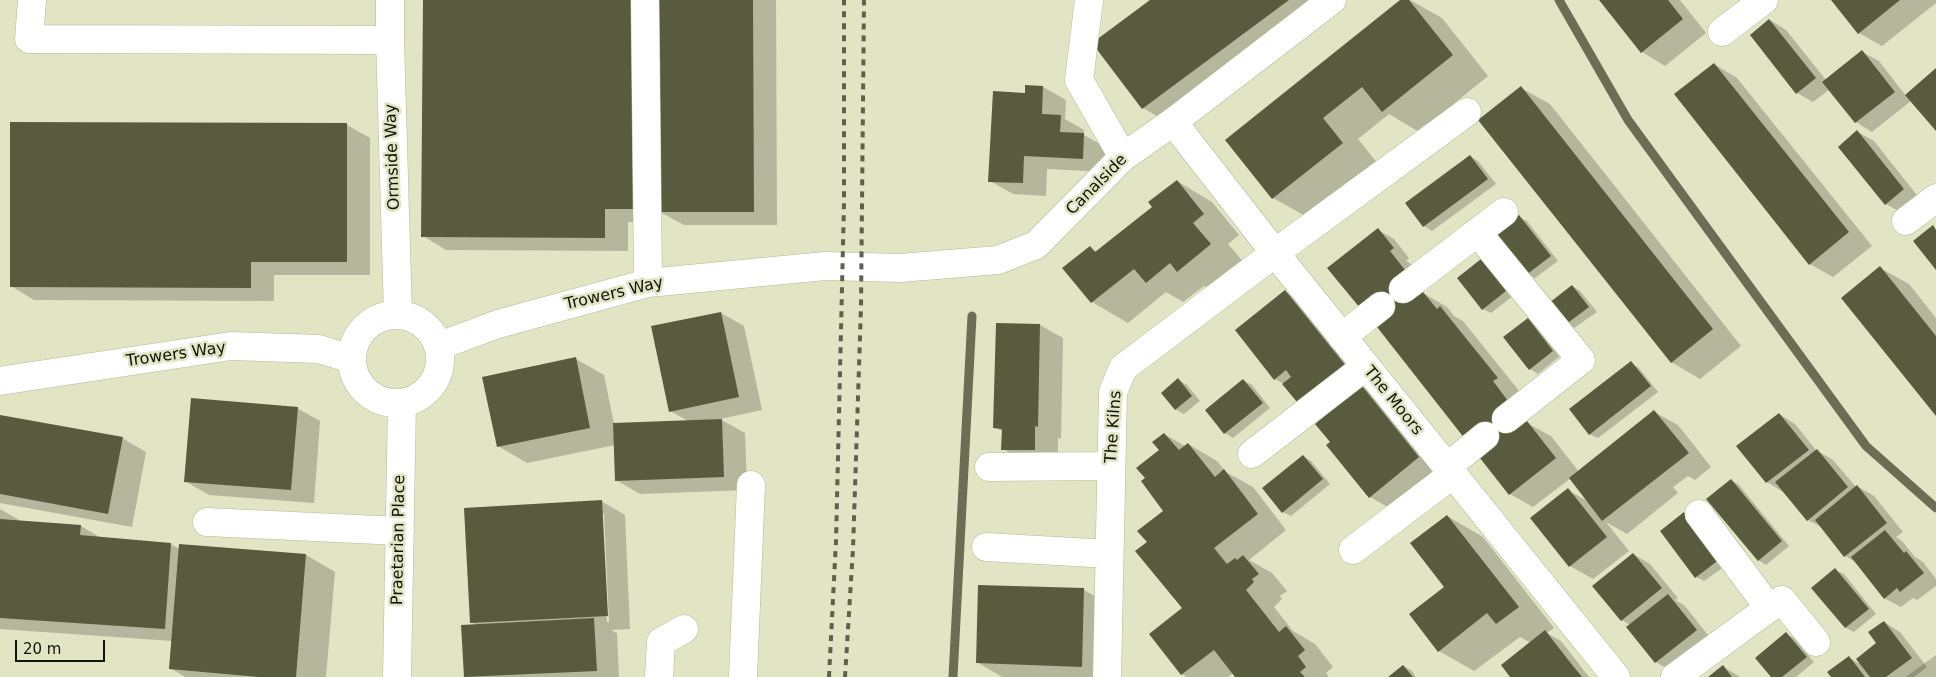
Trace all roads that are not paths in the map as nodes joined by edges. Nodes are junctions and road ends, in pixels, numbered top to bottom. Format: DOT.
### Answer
graph roads {
  1 [pos="32,0"];
  2 [pos="390,0"];
  3 [pos="645,0"];
  4 [pos="1089,0"];
  5 [pos="1764,0"];
  6 [pos="1324,2"];
  7 [pos="1722,32"];
  8 [pos="390,40"];
  9 [pos="1467,112"];
  10 [pos="1173,122"];
  11 [pos="1123,157"];
  12 [pos="1936,198"];
  13 [pos="1504,212"];
  14 [pos="1906,221"];
  15 [pos="1477,232"];
  16 [pos="1275,253"];
  17 [pos="825,266"];
  18 [pos="648,283"];
  19 [pos="1403,289"];
  20 [pos="1381,306"];
  21 [pos="398,315"];
  22 [pos="1342,337"];
  23 [pos="439,346"];
  24 [pos="351,359"];
  25 [pos="1366,366"];
  26 [pos="0,381"];
  27 [pos="402,403"];
  28 [pos="1506,419"];
  29 [pos="1485,436"];
  30 [pos="1252,454"];
  31 [pos="1111,466"];
  32 [pos="989,467"];
  33 [pos="1450,471"];
  34 [pos="751,485"];
  35 [pos="1699,514"];
  36 [pos="207,522"];
  37 [pos="400,531"];
  38 [pos="986,547"];
  39 [pos="1353,550"];
  40 [pos="1109,554"];
  41 [pos="1768,608"];
  42 [pos="684,630"];
  43 [pos="1816,642"];
  44 [pos="397,677"];
  45 [pos="659,677"];
  46 [pos="743,677"];
  47 [pos="1107,677"];
  48 [pos="1616,677"];
  49 [pos="1675,677"];
  1 -- 8 [label="street"];
  2 -- 8 [label="street, Ormside Way"];
  3 -- 18 [label="street"];
  4 -- 11 [label="street"];
  5 -- 7 [label="street"];
  6 -- 10 [label="street, Canalside"];
  8 -- 21 [label="street, Ormside Way"];
  9 -- 16 [label="street, The Kilns"];
  10 -- 11 [label="street, Canalside"];
  10 -- 16 [label="street, The Moors"];
  11 -- 17 [label="street, Canalside"];
  12 -- 14 [label="street"];
  13 -- 15 [label="street"];
  15 -- 19 [label="street"];
  15 -- 28 [label="street"];
  16 -- 22 [label="street, The Moors"];
  16 -- 31 [label="street, The Kilns"];
  17 -- 18 [label="street, Trowers Way"];
  18 -- 23 [label="street, Trowers Way"];
  20 -- 22 [label="street"];
  21 -- 23 [label="street"];
  21 -- 24 [label="street"];
  22 -- 25 [label="street, The Moors"];
  23 -- 27 [label="street"];
  24 -- 26 [label="street, Trowers Way"];
  24 -- 27 [label="street"];
  25 -- 30 [label="street"];
  25 -- 33 [label="street, The Moors"];
  27 -- 37 [label="street, Praetarian Place"];
  29 -- 33 [label="street"];
  31 -- 32 [label="street"];
  31 -- 40 [label="street, The Kilns"];
  33 -- 39 [label="street"];
  33 -- 48 [label="street, The Moors"];
  34 -- 46 [label="street"];
  35 -- 41 [label="street"];
  36 -- 37 [label="street"];
  37 -- 44 [label="street, Praetarian Place"];
  38 -- 40 [label="street"];
  40 -- 47 [label="street, The Kilns"];
  41 -- 43 [label="street"];
  41 -- 49 [label="street"];
  42 -- 45 [label="street"];
}
